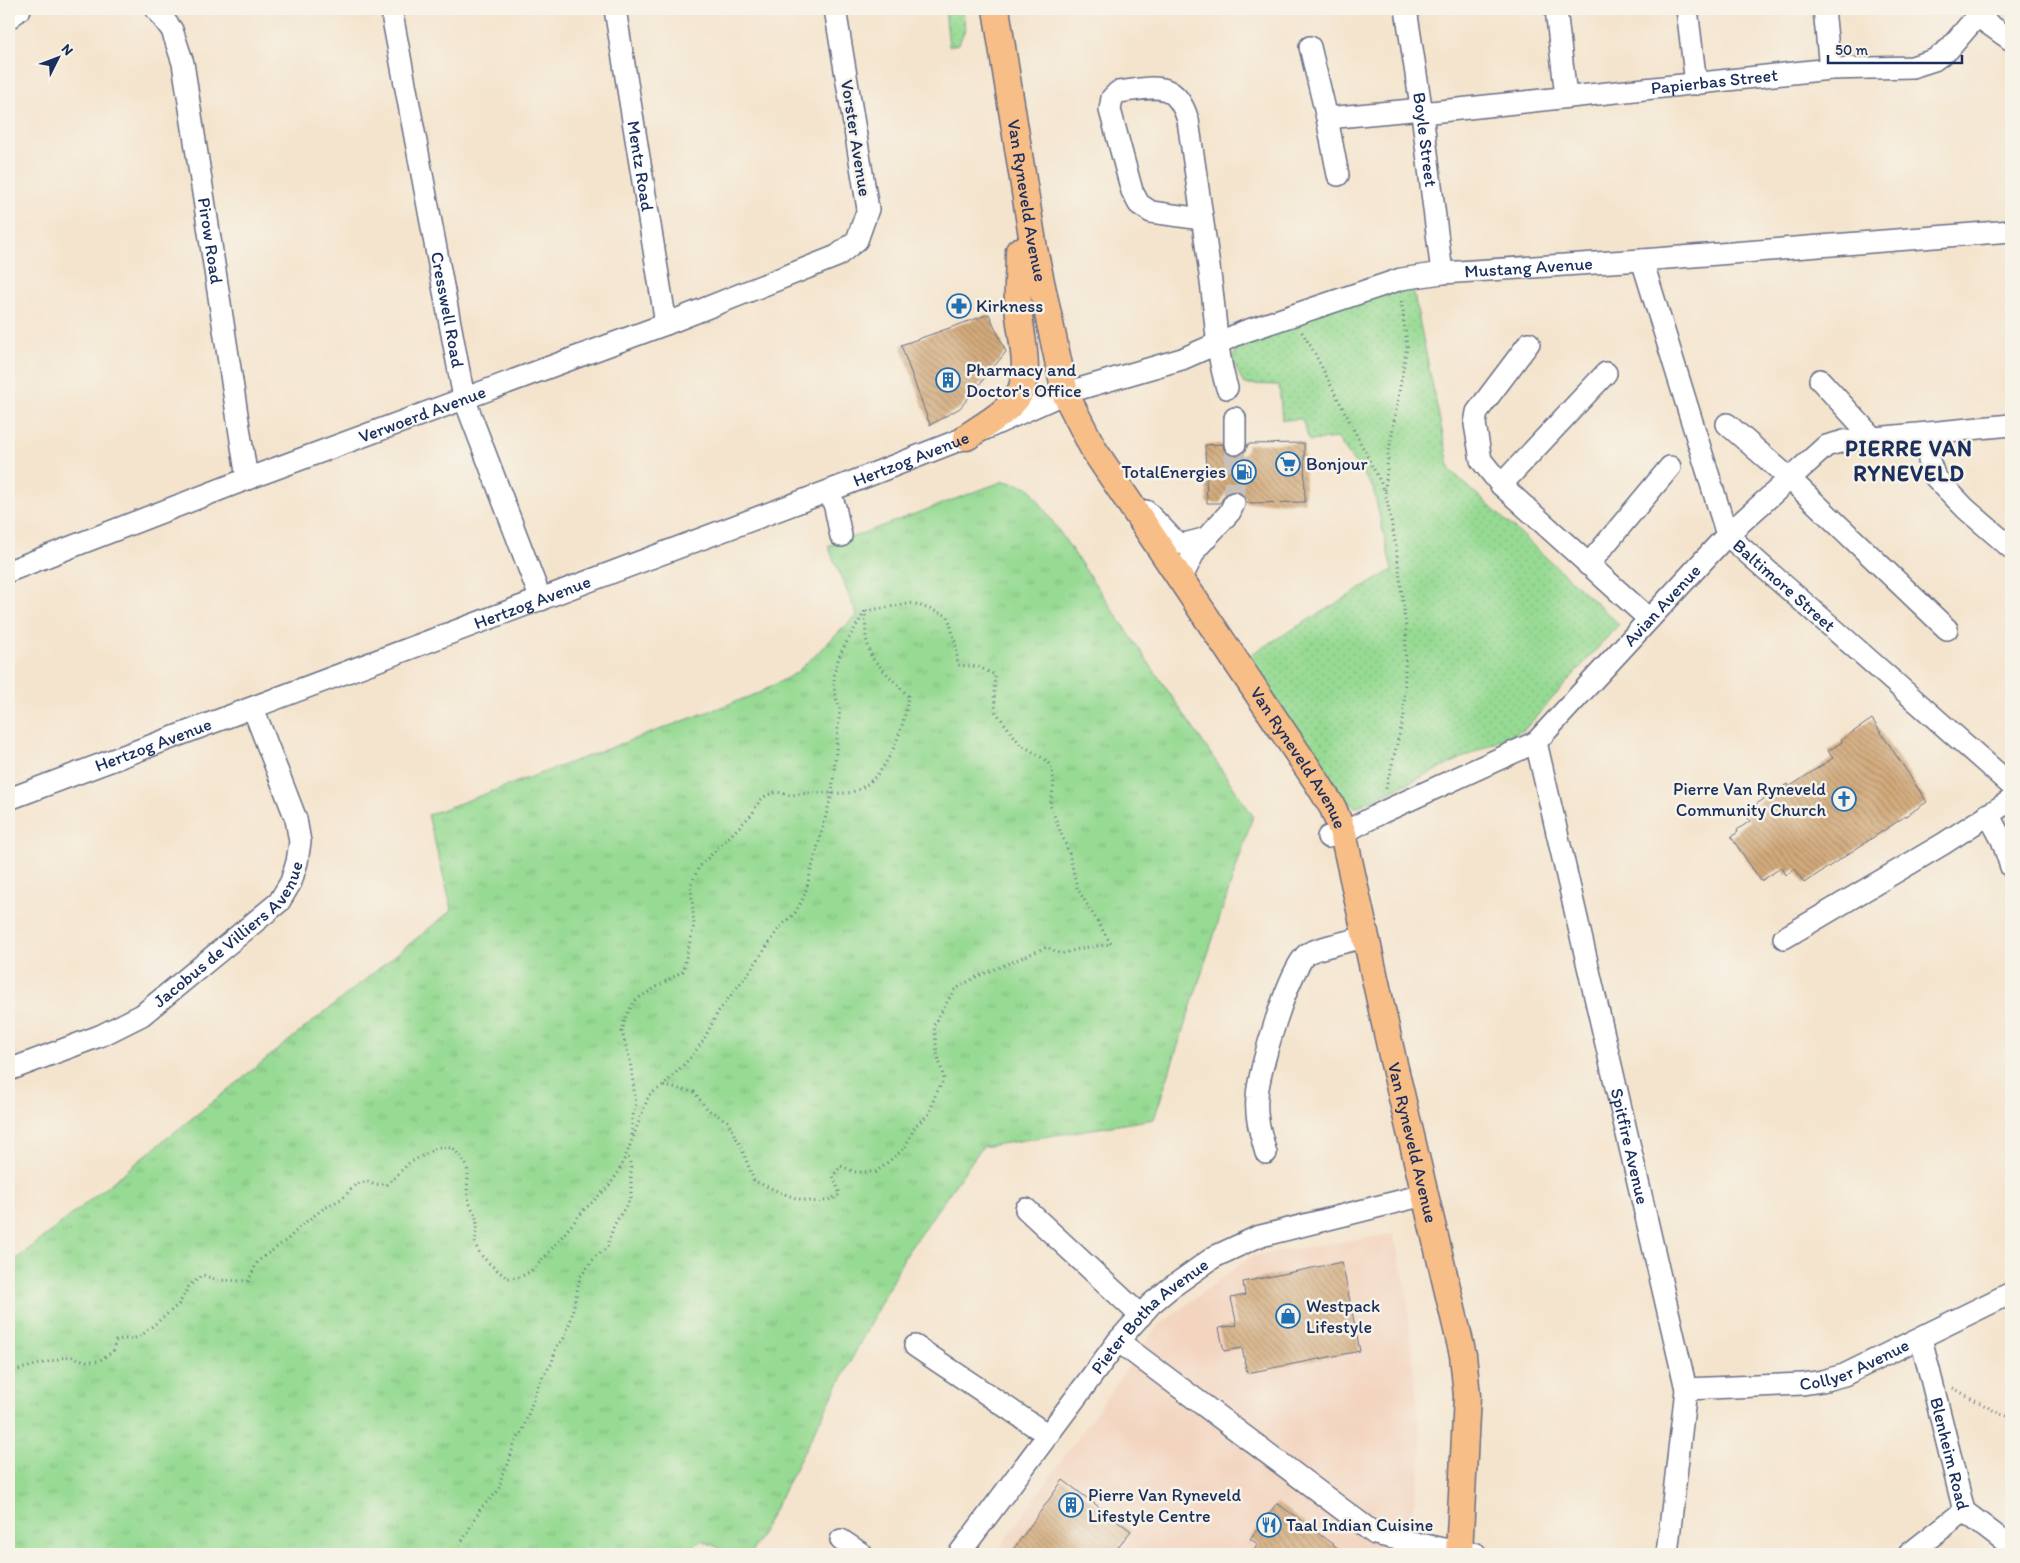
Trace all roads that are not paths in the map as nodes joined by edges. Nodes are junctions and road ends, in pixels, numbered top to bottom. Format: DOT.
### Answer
graph roads {
  1 [pos="20,9"];
  2 [pos="156,9"];
  3 [pos="392,9"];
  4 [pos="615,9"];
  5 [pos="835,9"];
  6 [pos="982,9"];
  7 [pos="996,9"];
  8 [pos="1406,9"];
  9 [pos="1556,9"];
  10 [pos="1687,9"];
  11 [pos="1824,9"];
  12 [pos="1979,11"];
  13 [pos="9,18"];
  14 [pos="2011,40"];
  15 [pos="1310,47"];
  16 [pos="1830,69"];
  17 [pos="1696,84"];
  18 [pos="1566,97"];
  19 [pos="1422,111"];
  20 [pos="1327,118"];
  21 [pos="1338,175"];
  22 [pos="1202,219"];
  23 [pos="2011,231"];
  24 [pos="1019,251"];
  25 [pos="837,256"];
  26 [pos="1642,260"];
  27 [pos="1442,273"];
  28 [pos="666,324"];
  29 [pos="1530,343"];
  30 [pos="1218,344"];
  31 [pos="1606,373"];
  32 [pos="1820,380"];
  33 [pos="1227,388"];
  34 [pos="1059,396"];
  35 [pos="464,398"];
  36 [pos="1235,418"];
  37 [pos="1727,424"];
  38 [pos="2011,425"];
  39 [pos="1926,433"];
  40 [pos="967,437"];
  41 [pos="1873,438"];
  42 [pos="1235,444"];
  43 [pos="1670,467"];
  44 [pos="247,478"];
  45 [pos="1789,478"];
  46 [pos="1501,485"];
  47 [pos="1118,486"];
  48 [pos="829,491"];
  49 [pos="1234,503"];
  50 [pos="1727,535"];
  51 [pos="841,536"];
  52 [pos="1207,538"];
  53 [pos="2011,548"];
  54 [pos="1588,565"];
  55 [pos="9,571"];
  56 [pos="1181,579"];
  57 [pos="541,600"];
  58 [pos="1648,619"];
  59 [pos="1947,629"];
  60 [pos="253,708"];
  61 [pos="1536,742"];
  62 [pos="2011,785"];
  63 [pos="9,799"];
  64 [pos="2011,800"];
  65 [pos="1988,814"];
  66 [pos="1335,835"];
  67 [pos="2011,867"];
  68 [pos="1784,938"];
  69 [pos="1359,939"];
  70 [pos="9,1070"];
  71 [pos="1266,1154"];
  72 [pos="1417,1197"];
  73 [pos="1026,1209"];
  74 [pos="2011,1292"];
  75 [pos="1141,1316"];
  76 [pos="1921,1338"];
  77 [pos="1118,1341"];
  78 [pos="915,1346"];
  79 [pos="1686,1389"];
  80 [pos="1048,1435"];
  81 [pos="1964,1511"];
  82 [pos="841,1540"];
  83 [pos="2011,1547"];
  84 [pos="1456,1553"];
  85 [pos="862,1554"];
  86 [pos="959,1554"];
  87 [pos="1667,1554"];
  88 [pos="1909,1554"];
  1 -- 13 [label="street"];
  2 -- 44 [label="street, Pirow Road"];
  3 -- 35 [label="street, Cresswell Road"];
  4 -- 28 [label="street, Mentz Road"];
  5 -- 25 [label="street, Vorster Avenue"];
  6 -- 24 [label="main road, Van Ryneveld Avenue"];
  7 -- 34 [label="main road, Van Ryneveld Avenue"];
  8 -- 19 [label="street, Boyle Street"];
  9 -- 18 [label="street"];
  10 -- 17 [label="street"];
  11 -- 16 [label="street"];
  12 -- 14 [label="street"];
  12 -- 16 [label="street, Papierbas Street"];
  15 -- 20 [label="street"];
  16 -- 17 [label="street, Papierbas Street"];
  17 -- 18 [label="street, Papierbas Street"];
  18 -- 19 [label="street, Papierbas Street"];
  19 -- 20 [label="street, Papierbas Street"];
  19 -- 27 [label="street, Boyle Street"];
  20 -- 21 [label="street"];
  22 -- 22 [label="street"];
  22 -- 30 [label="street"];
  23 -- 26 [label="street, Mustang Avenue"];
  24 -- 34 [label="main road, Van Ryneveld Avenue"];
  24 -- 40 [label="main road"];
  25 -- 28 [label="street, Verwoerd Avenue"];
  26 -- 27 [label="street, Mustang Avenue"];
  26 -- 50 [label="street, Baltimore Street"];
  27 -- 30 [label="street, Mustang Avenue"];
  28 -- 35 [label="street, Verwoerd Avenue"];
  29 -- 46 [label="street"];
  30 -- 33 [label="street"];
  30 -- 34 [label="street, Mustang Avenue"];
  31 -- 46 [label="street"];
  32 -- 41 [label="street"];
  34 -- 40 [label="street, Hertzog Avenue"];
  34 -- 47 [label="main road, Van Ryneveld Avenue"];
  34 -- 66 [label="main road, Van Ryneveld Avenue"];
  35 -- 44 [label="street, Verwoerd Avenue"];
  35 -- 57 [label="street, Cresswell Road"];
  36 -- 42 [label="street"];
  37 -- 45 [label="street"];
  38 -- 39 [label="street, Avian Avenue"];
  39 -- 41 [label="street, Avian Avenue"];
  39 -- 53 [label="street"];
  40 -- 48 [label="street, Hertzog Avenue"];
  41 -- 45 [label="street, Avian Avenue"];
  43 -- 54 [label="street"];
  44 -- 55 [label="street, Verwoerd Avenue"];
  45 -- 50 [label="street, Avian Avenue"];
  45 -- 59 [label="street"];
  46 -- 54 [label="street"];
  47 -- 52 [label="street"];
  47 -- 56 [label="main road, Van Ryneveld Avenue"];
  48 -- 51 [label="street"];
  48 -- 57 [label="street, Hertzog Avenue"];
  49 -- 52 [label="street"];
  50 -- 58 [label="street, Avian Avenue"];
  50 -- 62 [label="street, Baltimore Street"];
  52 -- 56 [label="street"];
  54 -- 58 [label="street"];
  56 -- 66 [label="main road, Van Ryneveld Avenue"];
  57 -- 60 [label="street, Hertzog Avenue"];
  58 -- 61 [label="street, Avian Avenue"];
  60 -- 63 [label="street, Hertzog Avenue"];
  60 -- 70 [label="street, Jacobus de Villiers Avenue"];
  61 -- 66 [label="street, Avian Avenue"];
  61 -- 79 [label="street, Spitfire Avenue"];
  64 -- 65 [label="street"];
  65 -- 67 [label="street"];
  65 -- 68 [label="street"];
  66 -- 69 [label="main road, Van Ryneveld Avenue"];
  69 -- 71 [label="street"];
  69 -- 72 [label="main road, Van Ryneveld Avenue"];
  72 -- 75 [label="street, Pieter Botha Avenue"];
  72 -- 84 [label="main road, Van Ryneveld Avenue"];
  73 -- 75 [label="street"];
  74 -- 76 [label="street, Collyer Avenue"];
  75 -- 77 [label="street, Pieter Botha Avenue"];
  76 -- 79 [label="street, Collyer Avenue"];
  76 -- 81 [label="street, Blenheim Road"];
  77 -- 80 [label="street, Pieter Botha Avenue"];
  77 -- 84 [label="street"];
  78 -- 80 [label="street"];
  79 -- 87 [label="street, Spitfire Avenue"];
  80 -- 86 [label="street, Pieter Botha Avenue"];
  81 -- 83 [label="street, Blenheim Road"];
  81 -- 88 [label="street"];
  82 -- 85 [label="street"];
}
